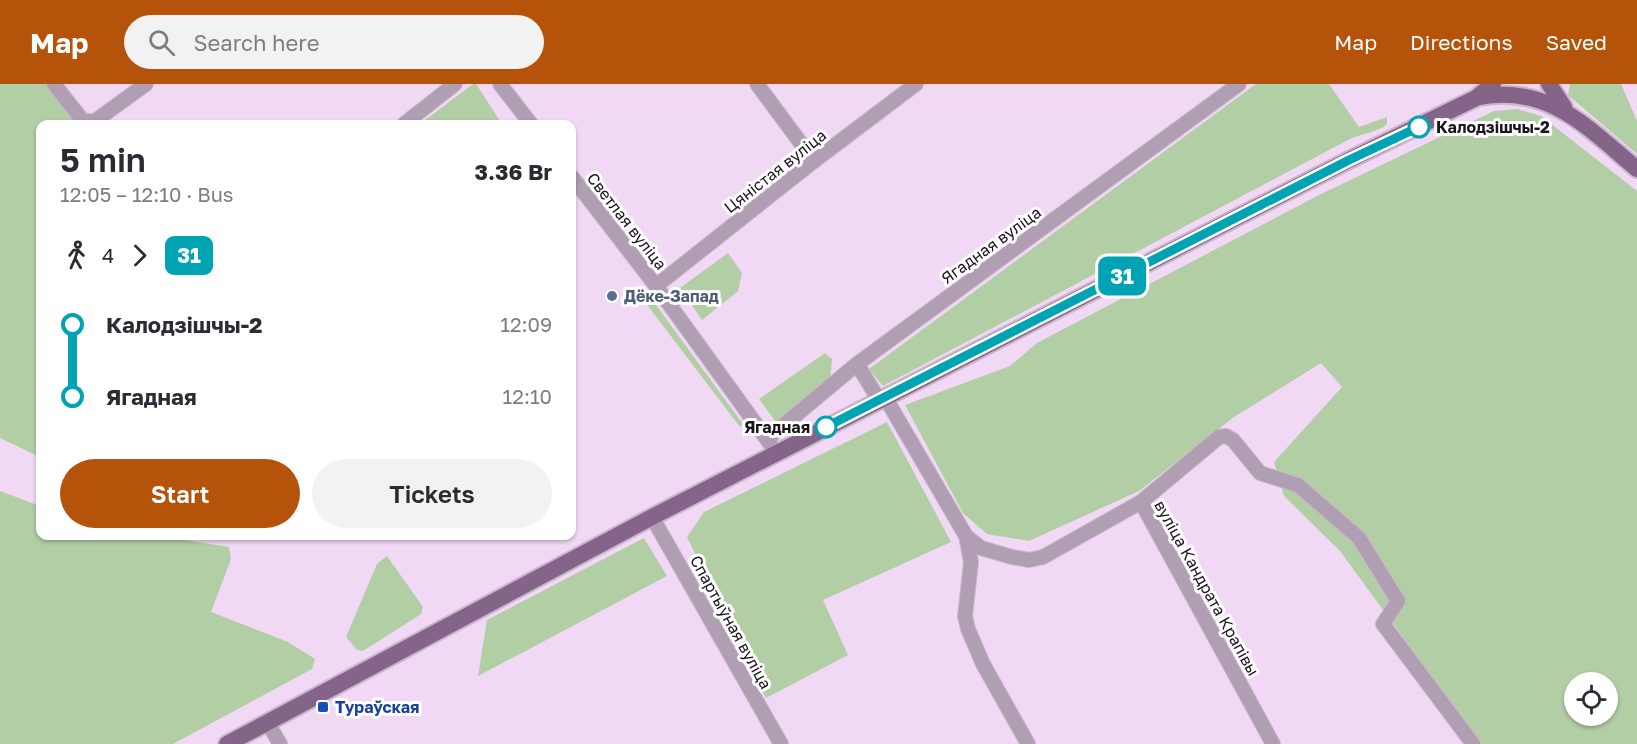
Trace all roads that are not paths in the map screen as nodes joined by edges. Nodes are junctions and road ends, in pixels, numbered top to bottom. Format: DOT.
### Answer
graph roads {
  1 [pos="54,84"];
  2 [pos="146,84"];
  3 [pos="455,84"];
  4 [pos="500,84"];
  5 [pos="757,84"];
  6 [pos="915,84"];
  7 [pos="1239,84"];
  8 [pos="1493,84"];
  9 [pos="1510,84"];
  10 [pos="1547,84"];
  11 [pos="1526,95"];
  12 [pos="1476,98"];
  13 [pos="1569,112"];
  14 [pos="82,120"];
  15 [pos="101,120"];
  16 [pos="409,120"];
  17 [pos="528,120"];
  18 [pos="814,160"];
  19 [pos="1637,169"];
  20 [pos="576,182"];
  21 [pos="656,286"];
  22 [pos="857,364"];
  23 [pos="882,399"];
  24 [pos="772,446"];
  25 [pos="1141,502"];
  26 [pos="652,517"];
  27 [pos="966,536"];
  28 [pos="268,723"];
  29 [pos="227,744"];
  30 [pos="280,744"];
  31 [pos="781,744"];
  32 [pos="1028,744"];
  33 [pos="1274,744"];
  34 [pos="1473,744"];
  1 -- 14 [label="street"];
  2 -- 15 [label="street"];
  3 -- 16 [label="street"];
  4 -- 17 [label="street"];
  5 -- 18 [label="street"];
  6 -- 18 [label="street, Цяністая вуліца"];
  7 -- 22 [label="street, Ягадная вуліца"];
  8 -- 12 [label="main road"];
  9 -- 11 [label="main road"];
  10 -- 11 [label="main road"];
  10 -- 13 [label="main road"];
  11 -- 12 [label="main road"];
  11 -- 13 [label="main road"];
  12 -- 23 [label="main road"];
  13 -- 19 [label="main road"];
  18 -- 21 [label="street, Цяністая вуліца"];
  20 -- 21 [label="street, Светлая вуліца"];
  21 -- 24 [label="street, Светлая вуліца"];
  22 -- 23 [label="street"];
  22 -- 24 [label="street, Ягадная вуліца"];
  23 -- 24 [label="main road"];
  23 -- 27 [label="street"];
  24 -- 26 [label="main road"];
  25 -- 27 [label="street"];
  25 -- 33 [label="street, вуліца Кандрата Крапівы"];
  25 -- 34 [label="street, вуліца Кандрата Крапівы"];
  26 -- 28 [label="main road"];
  26 -- 31 [label="street, Спартыўная вуліца"];
  27 -- 32 [label="street"];
  28 -- 29 [label="main road"];
  28 -- 30 [label="street"];
}
